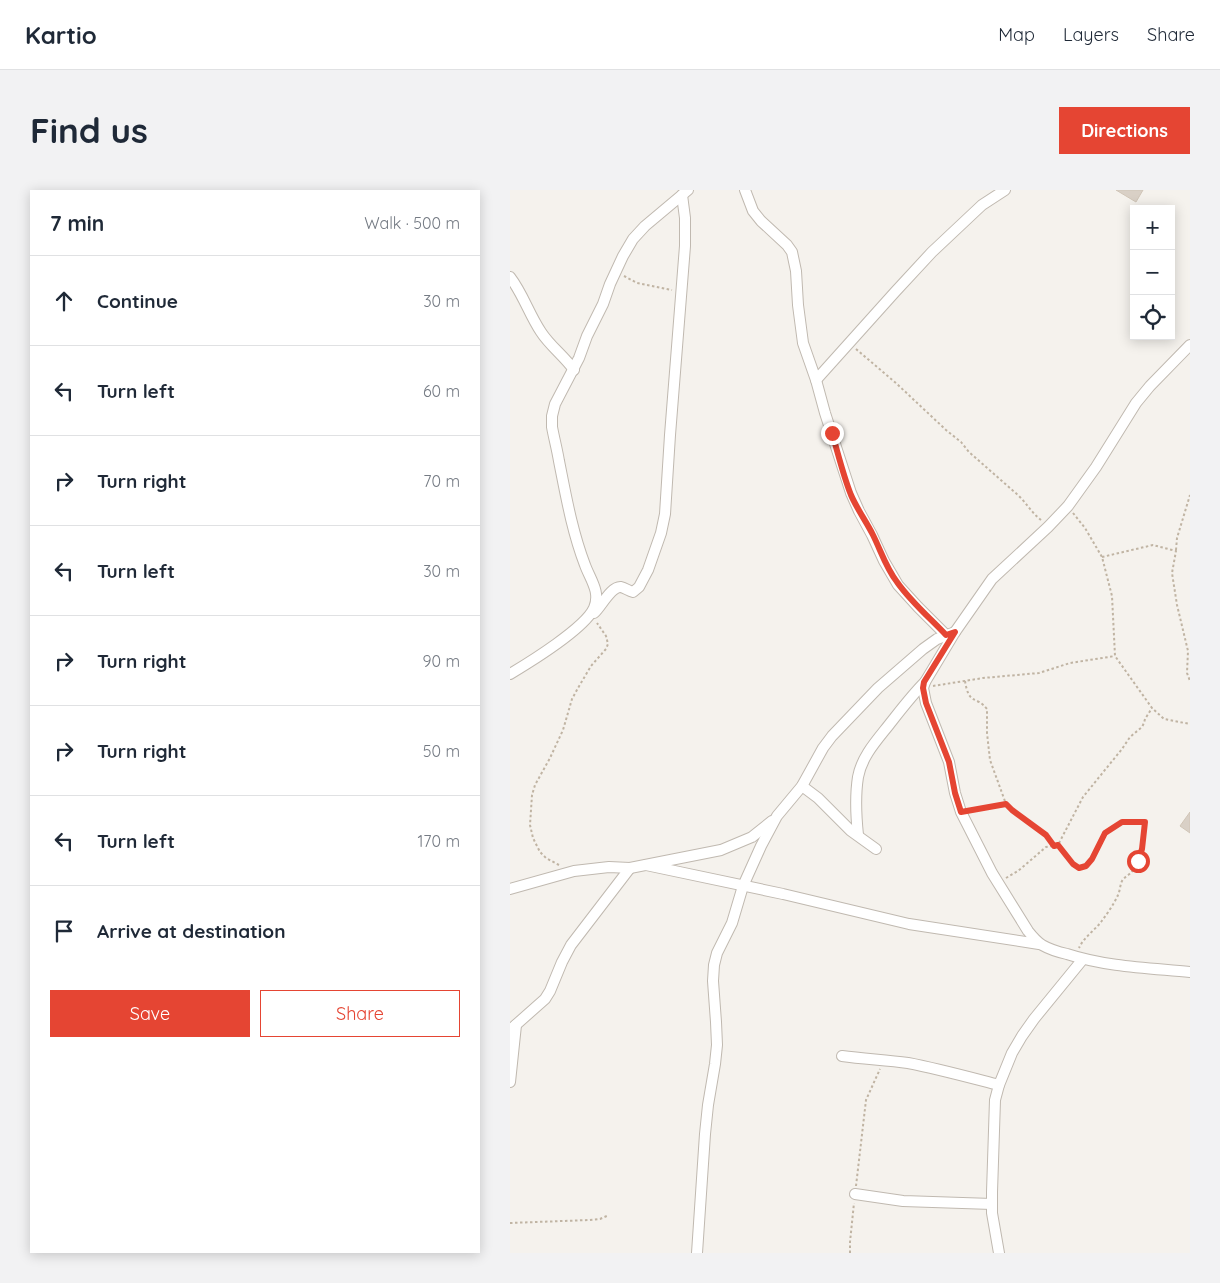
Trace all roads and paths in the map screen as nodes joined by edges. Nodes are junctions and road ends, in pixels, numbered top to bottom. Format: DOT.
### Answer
graph roads {
  1 [pos="745,190"];
  2 [pos="1006,190"];
  3 [pos="685,193"];
  4 [pos="616,270"];
  5 [pos="510,277"];
  6 [pos="681,292"];
  7 [pos="849,344"];
  8 [pos="1190,346"];
  9 [pos="574,370"];
  10 [pos="816,380"];
  11 [pos="1190,495"];
  12 [pos="1068,506"];
  13 [pos="1048,527"];
  14 [pos="1176,551"];
  15 [pos="1102,557"];
  16 [pos="589,616"];
  17 [pos="951,634"];
  18 [pos="1115,656"];
  19 [pos="1189,658"];
  20 [pos="510,674"];
  21 [pos="1190,680"];
  22 [pos="965,681"];
  23 [pos="924,685"];
  24 [pos="1152,708"];
  25 [pos="1190,724"];
  26 [pos="802,786"];
  27 [pos="1006,804"];
  28 [pos="961,812"];
  29 [pos="777,816"];
  30 [pos="858,836"];
  31 [pos="1058,845"];
  32 [pos="1054,846"];
  33 [pos="876,849"];
  34 [pos="646,865"];
  35 [pos="561,866"];
  36 [pos="630,868"];
  37 [pos="999,883"];
  38 [pos="743,886"];
  39 [pos="510,889"];
  40 [pos="1042,945"];
  41 [pos="1079,958"];
  42 [pos="1190,972"];
  43 [pos="513,1028"];
  44 [pos="842,1056"];
  45 [pos="883,1060"];
  46 [pos="510,1082"];
  47 [pos="999,1085"];
  48 [pos="856,1194"];
  49 [pos="992,1204"];
  50 [pos="608,1215"];
  51 [pos="510,1223"];
  52 [pos="697,1253"];
  53 [pos="850,1253"];
  54 [pos="999,1253"];
  1 -- 10 [label="street"];
  2 -- 7 [label="street"];
  3 -- 4 [label="street"];
  3 -- 6 [label="street"];
  4 -- 6 [label="path"];
  4 -- 9 [label="street"];
  5 -- 9 [label="street"];
  6 -- 16 [label="street"];
  7 -- 10 [label="street"];
  7 -- 13 [label="path"];
  8 -- 12 [label="street"];
  9 -- 16 [label="street"];
  10 -- 17 [label="street"];
  11 -- 14 [label="path"];
  12 -- 13 [label="street"];
  12 -- 15 [label="path"];
  13 -- 17 [label="street"];
  14 -- 15 [label="path"];
  14 -- 19 [label="path"];
  15 -- 18 [label="path"];
  16 -- 20 [label="street"];
  16 -- 35 [label="path"];
  17 -- 23 [label="street"];
  17 -- 26 [label="street"];
  18 -- 22 [label="path"];
  18 -- 24 [label="path"];
  19 -- 21 [label="path"];
  22 -- 23 [label="path"];
  22 -- 27 [label="path"];
  23 -- 28 [label="street"];
  23 -- 30 [label="street"];
  24 -- 25 [label="path"];
  24 -- 31 [label="path"];
  26 -- 29 [label="street"];
  26 -- 30 [label="street"];
  27 -- 28 [label="path"];
  27 -- 32 [label="path"];
  28 -- 37 [label="street"];
  29 -- 34 [label="street"];
  29 -- 38 [label="street"];
  30 -- 33 [label="street"];
  31 -- 32 [label="path"];
  31 -- 41 [label="path"];
  32 -- 37 [label="path"];
  34 -- 36 [label="street"];
  34 -- 38 [label="street"];
  36 -- 39 [label="street"];
  36 -- 43 [label="street"];
  37 -- 40 [label="street"];
  38 -- 40 [label="street"];
  38 -- 52 [label="street"];
  40 -- 41 [label="street"];
  41 -- 42 [label="street"];
  41 -- 47 [label="street"];
  43 -- 46 [label="street"];
  44 -- 45 [label="street"];
  45 -- 47 [label="street"];
  45 -- 48 [label="path"];
  47 -- 49 [label="street"];
  48 -- 49 [label="street"];
  48 -- 53 [label="path"];
  49 -- 54 [label="street"];
  50 -- 51 [label="path"];
}
